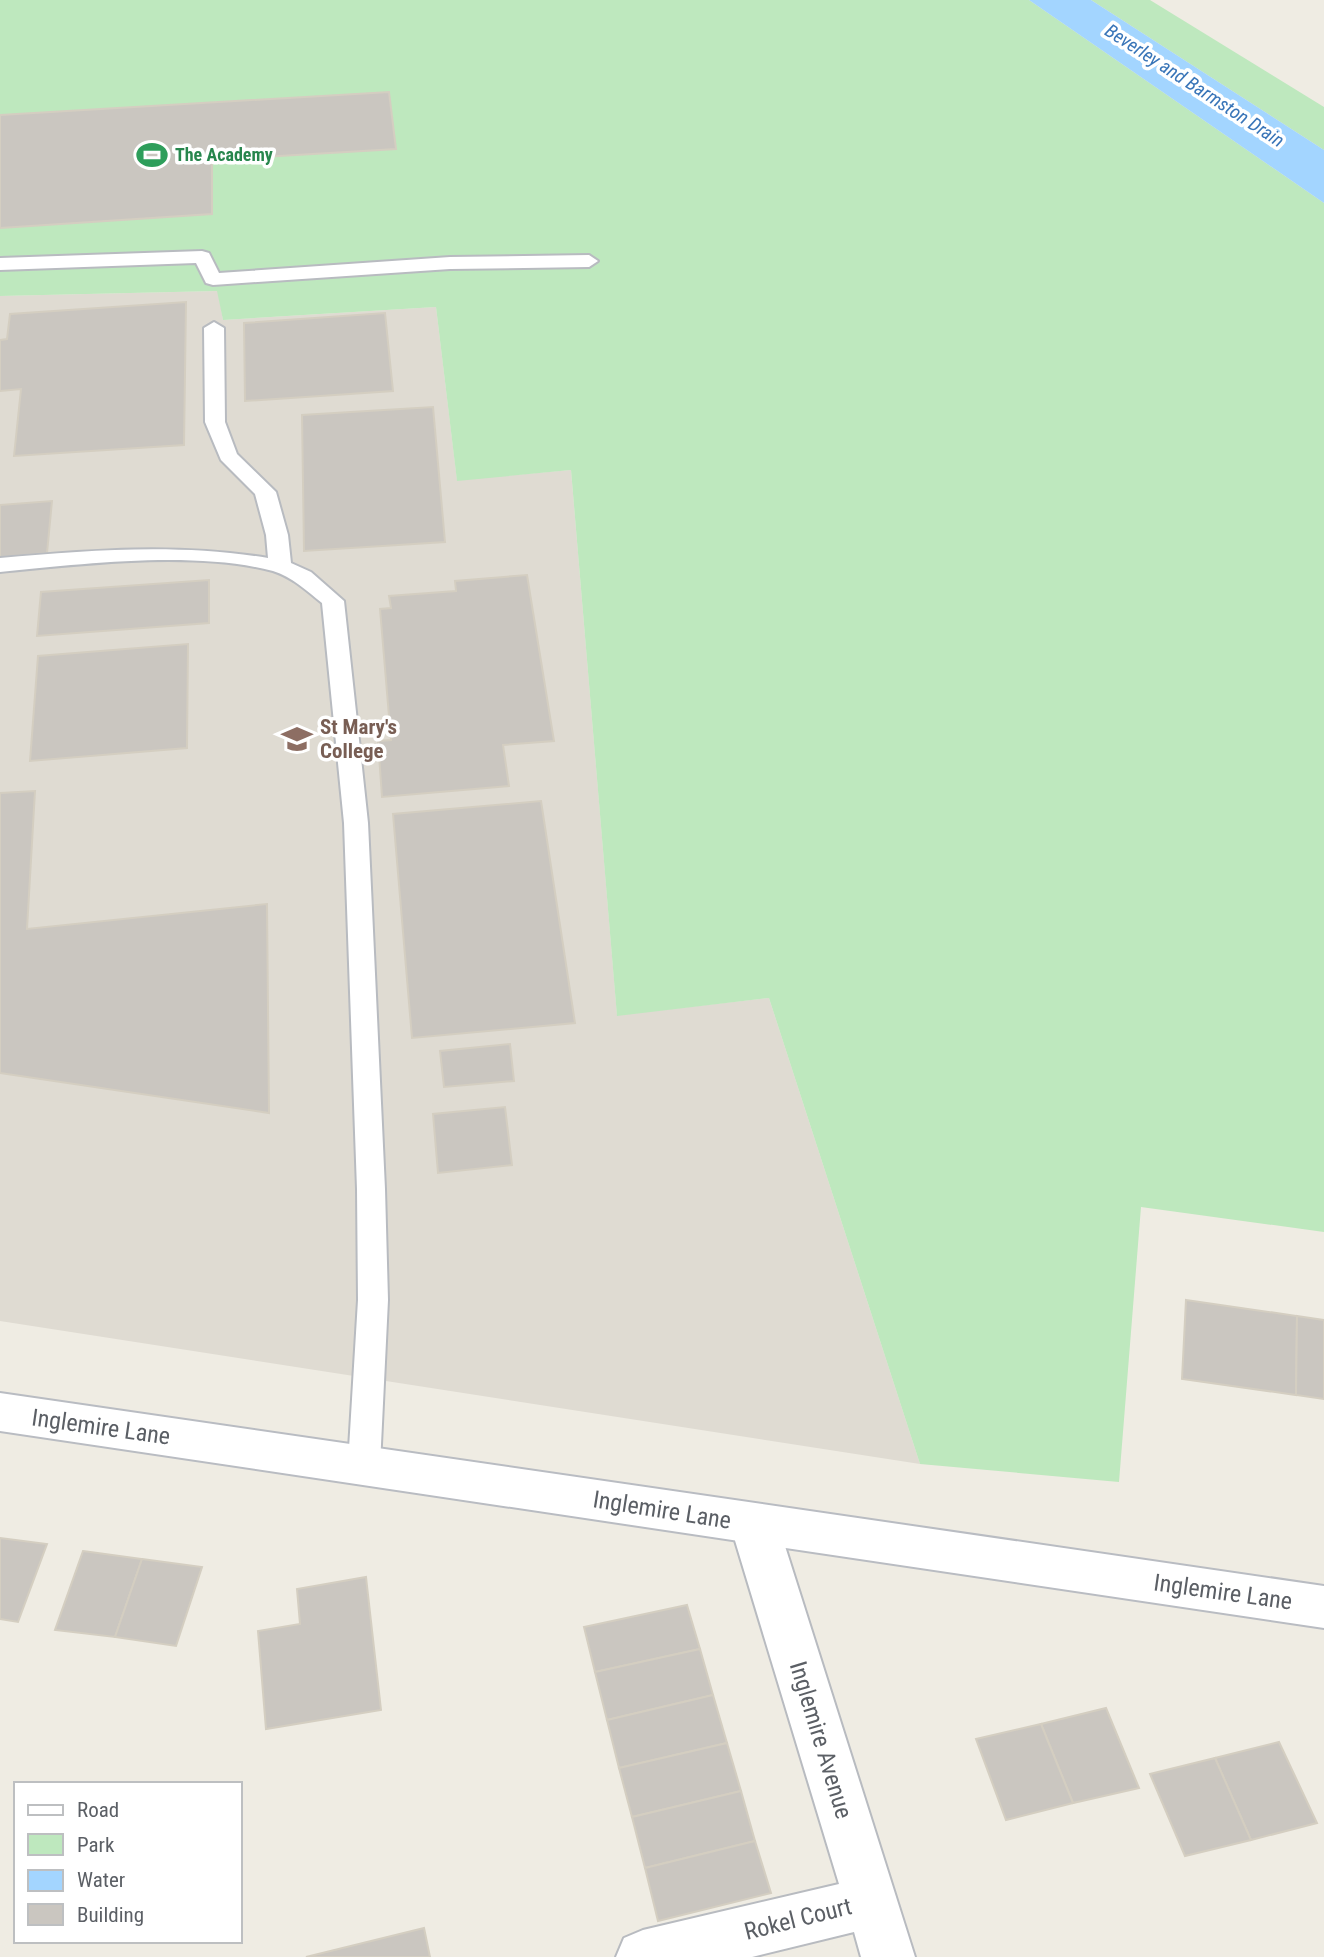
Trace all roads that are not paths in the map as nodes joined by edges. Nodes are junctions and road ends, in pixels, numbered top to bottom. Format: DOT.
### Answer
graph roads {
  1 [pos="589,261"];
  2 [pos="0,264"];
  3 [pos="214,328"];
  4 [pos="0,565"];
  5 [pos="279,566"];
  6 [pos="0,1412"];
  7 [pos="363,1465"];
  8 [pos="754,1524"];
  9 [pos="1324,1607"];
  10 [pos="871,1902"];
  11 [pos="643,1957"];
  12 [pos="888,1957"];
  1 -- 2 [label="lane"];
  3 -- 5 [label="lane"];
  4 -- 5 [label="lane"];
  5 -- 7 [label="lane"];
  6 -- 7 [label="street, Inglemire Lane"];
  7 -- 8 [label="street, Inglemire Lane"];
  8 -- 9 [label="street, Inglemire Lane"];
  8 -- 10 [label="street, Inglemire Avenue"];
  10 -- 11 [label="street, Rokel Court"];
  10 -- 12 [label="street, Inglemire Avenue"];
}
